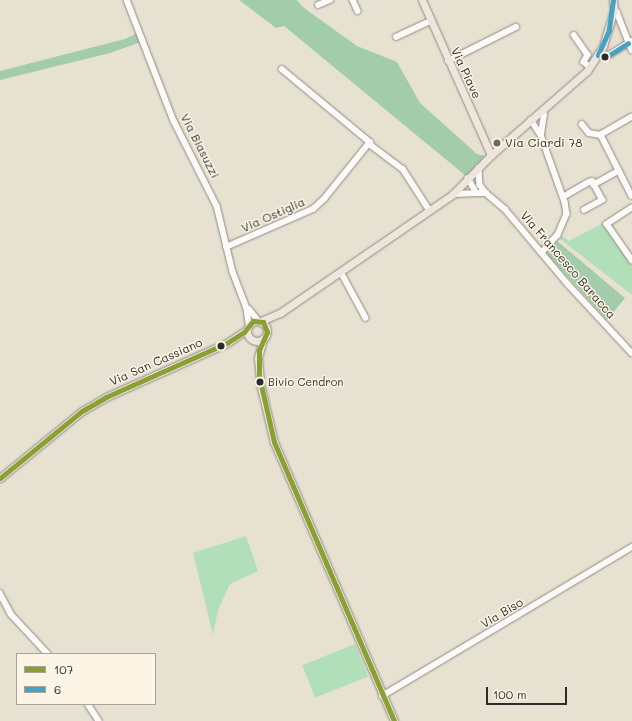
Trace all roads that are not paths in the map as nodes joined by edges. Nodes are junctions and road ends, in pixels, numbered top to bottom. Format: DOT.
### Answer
graph roads {
  1 [pos="127,0"];
  2 [pos="330,0"];
  3 [pos="353,0"];
  4 [pos="422,0"];
  5 [pos="613,0"];
  6 [pos="318,5"];
  7 [pos="614,10"];
  8 [pos="358,11"];
  9 [pos="430,21"];
  10 [pos="516,27"];
  11 [pos="574,35"];
  12 [pos="396,37"];
  13 [pos="630,42"];
  14 [pos="632,50"];
  15 [pos="598,55"];
  16 [pos="448,61"];
  17 [pos="590,67"];
  18 [pos="282,69"];
  19 [pos="542,111"];
  20 [pos="632,117"];
  21 [pos="531,120"];
  22 [pos="582,124"];
  23 [pos="541,135"];
  24 [pos="601,135"];
  25 [pos="370,142"];
  26 [pos="491,155"];
  27 [pos="479,168"];
  28 [pos="618,171"];
  29 [pos="468,178"];
  30 [pos="591,183"];
  31 [pos="480,185"];
  32 [pos="476,192"];
  33 [pos="453,194"];
  34 [pos="486,194"];
  35 [pos="632,196"];
  36 [pos="563,197"];
  37 [pos="632,208"];
  38 [pos="584,210"];
  39 [pos="430,211"];
  40 [pos="226,247"];
  41 [pos="542,253"];
  42 [pos="632,260"];
  43 [pos="341,272"];
  44 [pos="245,304"];
  45 [pos="280,313"];
  46 [pos="366,318"];
  47 [pos="260,321"];
  48 [pos="248,327"];
  49 [pos="267,330"];
  50 [pos="251,339"];
  51 [pos="263,339"];
  52 [pos="227,343"];
  53 [pos="632,353"];
  54 [pos="258,358"];
  55 [pos="0,478"];
  56 [pos="632,547"];
  57 [pos="0,593"];
  58 [pos="47,653"];
  59 [pos="382,696"];
  60 [pos="89,705"];
  61 [pos="99,721"];
  62 [pos="394,721"];
  1 -- 40 [label="street, Via Biasuzzi"];
  2 -- 6 [label="street"];
  3 -- 8 [label="street"];
  4 -- 9 [label="main road, Via Piave"];
  5 -- 7 [label="main road"];
  7 -- 13 [label="street"];
  7 -- 15 [label="main road"];
  9 -- 12 [label="street"];
  9 -- 16 [label="main road, Via Piave"];
  10 -- 16 [label="street"];
  11 -- 17 [label="street"];
  13 -- 14 [label="street"];
  13 -- 15 [label="street"];
  15 -- 17 [label="main road"];
  16 -- 26 [label="main road, Via Piave"];
  17 -- 19 [label="main road"];
  18 -- 25 [label="street"];
  19 -- 21 [label="main road"];
  19 -- 23 [label="street"];
  20 -- 24 [label="street"];
  21 -- 23 [label="street"];
  21 -- 26 [label="main road"];
  22 -- 24 [label="street"];
  23 -- 36 [label="street"];
  24 -- 28 [label="street"];
  25 -- 39 [label="street"];
  25 -- 40 [label="street, Via Ostiglia"];
  26 -- 27 [label="main road"];
  27 -- 29 [label="main road"];
  27 -- 31 [label="street"];
  28 -- 30 [label="street"];
  28 -- 35 [label="street"];
  29 -- 31 [label="street, Via Francesco Baracca"];
  29 -- 32 [label="street"];
  29 -- 33 [label="main road"];
  30 -- 36 [label="street"];
  30 -- 38 [label="street"];
  31 -- 34 [label="street, Via Francesco Baracca"];
  32 -- 33 [label="street, Via Francesco Baracca"];
  32 -- 34 [label="street, Via Francesco Baracca"];
  33 -- 39 [label="main road"];
  34 -- 41 [label="street, Via Francesco Baracca"];
  36 -- 41 [label="street"];
  37 -- 42 [label="street"];
  39 -- 43 [label="main road"];
  40 -- 44 [label="street, Via Biasuzzi"];
  41 -- 53 [label="street, Via Francesco Baracca"];
  43 -- 45 [label="main road"];
  43 -- 46 [label="street"];
  44 -- 47 [label="street, Via Biasuzzi"];
  44 -- 48 [label="street, Via Biasuzzi"];
  45 -- 47 [label="main road"];
  45 -- 49 [label="main road"];
  47 -- 48 [label="main road, Via San Cassiano"];
  47 -- 49 [label="main road"];
  48 -- 50 [label="main road"];
  48 -- 52 [label="main road, Via San Cassiano"];
  49 -- 51 [label="main road"];
  50 -- 51 [label="main road, Via San Cassiano"];
  50 -- 52 [label="main road, Via San Cassiano"];
  50 -- 54 [label="main road"];
  51 -- 54 [label="main road"];
  52 -- 55 [label="main road, Via San Cassiano"];
  54 -- 59 [label="main road"];
  56 -- 59 [label="street, Via Biso"];
  57 -- 58 [label="street"];
  59 -- 62 [label="main road"];
  60 -- 61 [label="street"];
}
